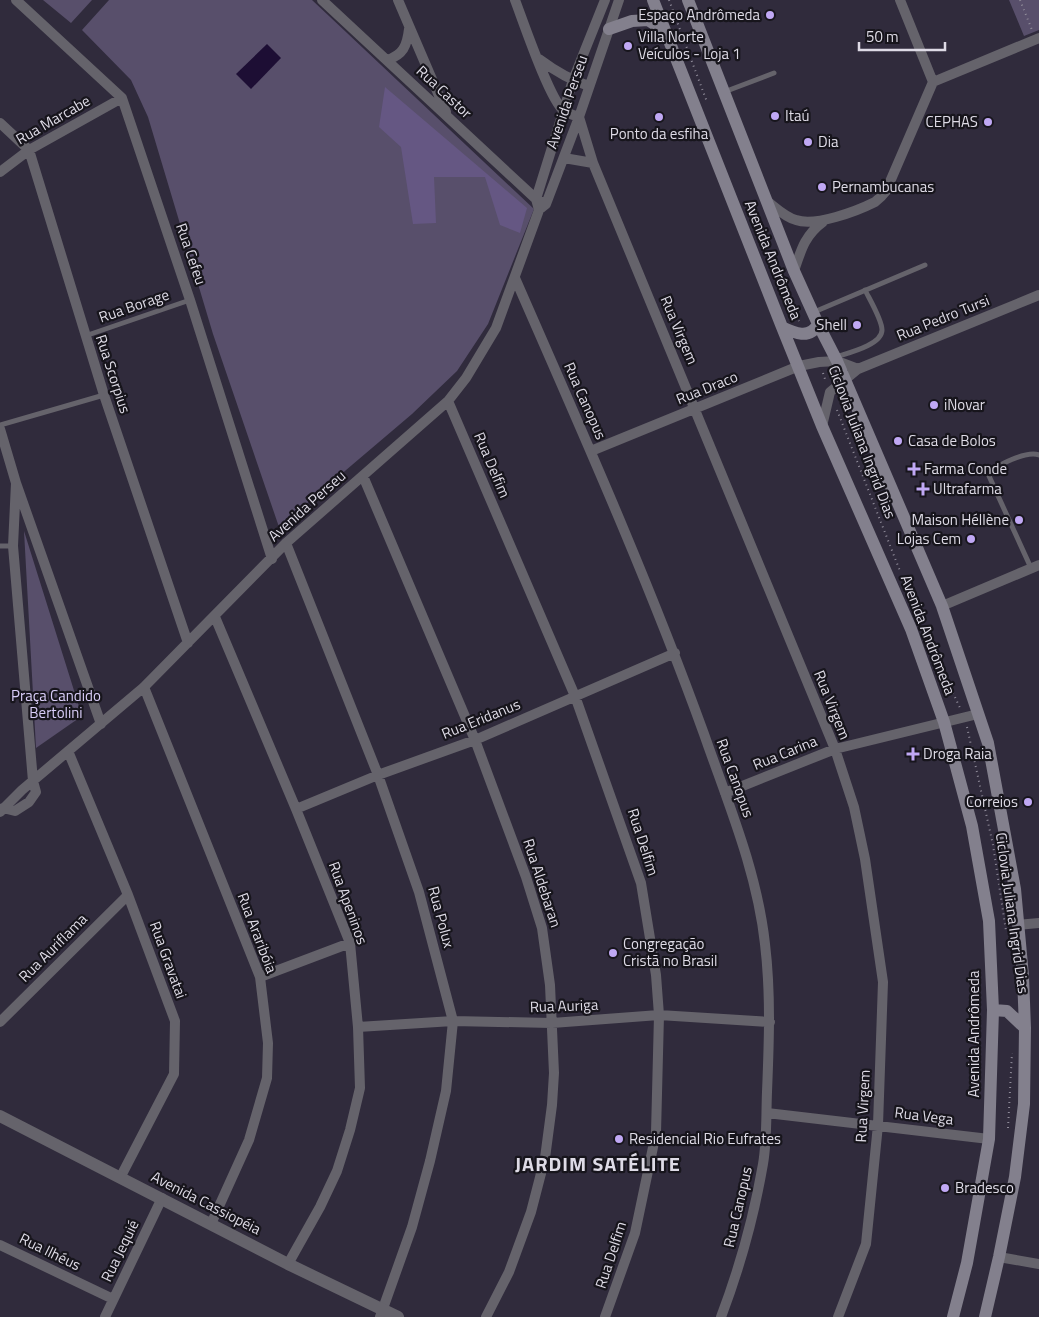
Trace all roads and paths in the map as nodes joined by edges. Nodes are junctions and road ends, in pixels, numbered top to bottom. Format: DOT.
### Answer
graph roads {
  1 [pos="16,0"];
  2 [pos="322,0"];
  3 [pos="398,0"];
  4 [pos="515,0"];
  5 [pos="605,0"];
  6 [pos="619,0"];
  7 [pos="652,0"];
  8 [pos="669,0"];
  9 [pos="688,0"];
  10 [pos="900,0"];
  11 [pos="1020,0"];
  12 [pos="409,28"];
  13 [pos="609,29"];
  14 [pos="665,31"];
  15 [pos="1036,35"];
  16 [pos="538,59"];
  17 [pos="387,60"];
  18 [pos="774,73"];
  19 [pos="573,80"];
  20 [pos="933,82"];
  21 [pos="589,86"];
  22 [pos="724,92"];
  23 [pos="122,98"];
  24 [pos="709,107"];
  25 [pos="564,111"];
  26 [pos="448,116"];
  27 [pos="579,117"];
  28 [pos="0,123"];
  29 [pos="29,150"];
  30 [pos="564,158"];
  31 [pos="593,163"];
  32 [pos="0,172"];
  33 [pos="767,201"];
  34 [pos="540,204"];
  35 [pos="751,214"];
  36 [pos="826,220"];
  37 [pos="925,265"];
  38 [pos="794,271"];
  39 [pos="515,278"];
  40 [pos="865,290"];
  41 [pos="1039,295"];
  42 [pos="190,300"];
  43 [pos="816,318"];
  44 [pos="782,327"];
  45 [pos="805,334"];
  46 [pos="85,336"];
  47 [pos="837,359"];
  48 [pos="819,362"];
  49 [pos="799,366"];
  50 [pos="858,369"];
  51 [pos="845,379"];
  52 [pos="830,392"];
  53 [pos="104,395"];
  54 [pos="448,401"];
  55 [pos="695,409"];
  56 [pos="837,411"];
  57 [pos="0,425"];
  58 [pos="822,426"];
  59 [pos="0,429"];
  60 [pos="591,451"];
  61 [pos="1039,455"];
  62 [pos="363,476"];
  63 [pos="16,484"];
  64 [pos="286,543"];
  65 [pos="0,546"];
  66 [pos="13,546"];
  67 [pos="272,559"];
  68 [pos="1035,567"];
  69 [pos="902,576"];
  70 [pos="942,606"];
  71 [pos="214,617"];
  72 [pos="928,638"];
  73 [pos="188,643"];
  74 [pos="675,653"];
  75 [pos="144,687"];
  76 [pos="575,696"];
  77 [pos="978,714"];
  78 [pos="964,716"];
  79 [pos="944,722"];
  80 [pos="101,724"];
  81 [pos="475,740"];
  82 [pos="834,750"];
  83 [pos="68,752"];
  84 [pos="378,775"];
  85 [pos="33,781"];
  86 [pos="725,793"];
  87 [pos="296,809"];
  88 [pos="2,810"];
  89 [pos="128,895"];
  90 [pos="1039,923"];
  91 [pos="1011,928"];
  92 [pos="350,942"];
  93 [pos="260,977"];
  94 [pos="993,1010"];
  95 [pos="659,1015"];
  96 [pos="453,1021"];
  97 [pos="0,1022"];
  98 [pos="770,1022"];
  99 [pos="552,1023"];
  100 [pos="358,1027"];
  101 [pos="1025,1028"];
  102 [pos="1012,1045"];
  103 [pos="766,1113"];
  104 [pos="0,1116"];
  105 [pos="878,1125"];
  106 [pos="1008,1134"];
  107 [pos="989,1139"];
  108 [pos="120,1178"];
  109 [pos="162,1198"];
  110 [pos="211,1224"];
  111 [pos="0,1245"];
  112 [pos="999,1257"];
  113 [pos="288,1264"];
  114 [pos="1039,1264"];
  115 [pos="113,1299"];
  116 [pos="381,1314"];
  117 [pos="105,1317"];
  118 [pos="398,1317"];
  119 [pos="486,1317"];
  120 [pos="605,1317"];
  121 [pos="722,1317"];
  122 [pos="838,1317"];
  123 [pos="954,1317"];
  124 [pos="985,1317"];
  1 -- 23 [label="street, Rua Cefeu"];
  2 -- 17 [label="street, Rua Castor"];
  3 -- 12 [label="street"];
  4 -- 16 [label="street"];
  5 -- 19 [label="street, Avenida Perseu"];
  6 -- 13 [label="street, Avenida Perseu"];
  7 -- 14 [label="main road, Avenida Andrômeda"];
  8 -- 24 [label="path"];
  9 -- 22 [label="main road, Avenida Andrômeda"];
  10 -- 20 [label="street"];
  11 -- 15 [label="path"];
  12 -- 17 [label="street"];
  12 -- 26 [label="street"];
  13 -- 14 [label="main road"];
  13 -- 21 [label="street, Avenida Perseu"];
  14 -- 44 [label="main road, Avenida Andrômeda"];
  15 -- 20 [label="street"];
  16 -- 19 [label="street"];
  16 -- 25 [label="street"];
  17 -- 26 [label="street, Rua Castor"];
  18 -- 22 [label="lane"];
  19 -- 21 [label="street"];
  19 -- 25 [label="street, Avenida Perseu"];
  20 -- 36 [label="street"];
  21 -- 27 [label="street, Avenida Perseu"];
  22 -- 33 [label="main road, Avenida Andrômeda"];
  23 -- 29 [label="street, Rua Marcabe"];
  23 -- 42 [label="street, Rua Cefeu"];
  25 -- 27 [label="street"];
  25 -- 34 [label="street, Avenida Perseu"];
  26 -- 34 [label="street, Rua Castor"];
  27 -- 30 [label="street, Avenida Perseu"];
  27 -- 31 [label="street, Rua Virgem"];
  28 -- 29 [label="street"];
  29 -- 32 [label="street, Rua Marcabe"];
  29 -- 46 [label="street, Rua Scorpius"];
  30 -- 31 [label="street"];
  30 -- 34 [label="street, Avenida Perseu"];
  31 -- 55 [label="street, Rua Virgem"];
  33 -- 36 [label="street"];
  33 -- 38 [label="main road, Avenida Andrômeda"];
  34 -- 39 [label="street, Avenida Perseu"];
  35 -- 45 [label="path"];
  36 -- 38 [label="street"];
  37 -- 40 [label="lane"];
  38 -- 43 [label="main road, Avenida Andrômeda"];
  39 -- 54 [label="street, Avenida Perseu"];
  39 -- 60 [label="street, Rua Canopus"];
  40 -- 43 [label="lane"];
  40 -- 47 [label="lane"];
  41 -- 50 [label="street, Rua Pedro Tursi"];
  42 -- 46 [label="lane, Rua Borage"];
  42 -- 67 [label="street, Rua Cefeu"];
  43 -- 45 [label="main road"];
  43 -- 47 [label="main road, Avenida Andrômeda"];
  44 -- 45 [label="main road"];
  44 -- 49 [label="main road, Avenida Andrômeda"];
  46 -- 53 [label="street, Rua Scorpius"];
  47 -- 48 [label="street, Rua Draco"];
  47 -- 50 [label="street"];
  47 -- 51 [label="main road, Avenida Andrômeda"];
  48 -- 49 [label="street, Rua Draco"];
  48 -- 52 [label="path, Ciclovia Juliana Ingrid Dias"];
  49 -- 55 [label="street, Rua Draco"];
  49 -- 58 [label="main road, Avenida Andrômeda"];
  50 -- 51 [label="street, Rua Pedro Tursi"];
  51 -- 52 [label="street, Rua Pedro Tursi"];
  51 -- 70 [label="main road, Avenida Andrômeda"];
  52 -- 58 [label="street"];
  53 -- 57 [label="lane"];
  53 -- 73 [label="street, Rua Scorpius"];
  54 -- 62 [label="street, Avenida Perseu"];
  54 -- 76 [label="street, Rua Delfim"];
  55 -- 60 [label="street, Rua Draco"];
  55 -- 82 [label="street, Rua Virgem"];
  56 -- 69 [label="path, Ciclovia Juliana Ingrid Dias"];
  58 -- 79 [label="main road, Avenida Andrômeda"];
  59 -- 63 [label="street"];
  60 -- 74 [label="street, Rua Canopus"];
  61 -- 68 [label="lane"];
  62 -- 64 [label="street, Avenida Perseu"];
  62 -- 81 [label="street, Rua Aldebaran"];
  63 -- 66 [label="street"];
  63 -- 80 [label="street"];
  64 -- 67 [label="street, Avenida Perseu"];
  64 -- 84 [label="street, Rua Polux"];
  65 -- 66 [label="lane"];
  66 -- 85 [label="street"];
  67 -- 71 [label="street, Avenida Perseu"];
  68 -- 70 [label="street"];
  70 -- 77 [label="main road, Avenida Andrômeda"];
  71 -- 73 [label="street, Avenida Perseu"];
  71 -- 87 [label="street, Rua Apeninos"];
  72 -- 78 [label="path, Ciclovia Juliana Ingrid Dias"];
  73 -- 75 [label="street, Avenida Perseu"];
  74 -- 76 [label="street, Rua Eridanus"];
  74 -- 86 [label="street, Rua Canopus"];
  75 -- 80 [label="street, Avenida Perseu"];
  75 -- 93 [label="street, Rua Araribóia"];
  76 -- 81 [label="street, Rua Eridanus"];
  76 -- 95 [label="street, Rua Delfim"];
  77 -- 78 [label="street, Rua Carina"];
  77 -- 91 [label="main road, Avenida Andrômeda"];
  78 -- 79 [label="street, Rua Carina"];
  78 -- 91 [label="path, Ciclovia Juliana Ingrid Dias"];
  79 -- 82 [label="street, Rua Carina"];
  79 -- 94 [label="main road, Avenida Andrômeda"];
  80 -- 83 [label="street, Avenida Perseu"];
  81 -- 84 [label="street, Rua Eridanus"];
  81 -- 99 [label="street, Rua Aldebaran"];
  82 -- 86 [label="street, Rua Carina"];
  82 -- 105 [label="street, Rua Virgem"];
  83 -- 85 [label="street, Avenida Perseu"];
  83 -- 89 [label="street, Rua Gravatai"];
  84 -- 87 [label="street, Rua Eridanus"];
  84 -- 96 [label="street, Rua Polux"];
  85 -- 88 [label="street"];
  86 -- 98 [label="street, Rua Canopus"];
  87 -- 92 [label="street, Rua Apeninos"];
  89 -- 97 [label="street, Rua Auriflama"];
  89 -- 108 [label="street, Rua Gravatai"];
  90 -- 91 [label="street"];
  91 -- 101 [label="main road, Avenida Andrômeda"];
  92 -- 93 [label="street"];
  92 -- 100 [label="street, Rua Apeninos"];
  93 -- 110 [label="street, Rua Araribóia"];
  94 -- 101 [label="main road"];
  94 -- 107 [label="main road, Avenida Andrômeda"];
  95 -- 98 [label="street, Rua Auriga"];
  95 -- 99 [label="street, Rua Auriga"];
  95 -- 120 [label="street, Rua Delfim"];
  96 -- 99 [label="street, Rua Auriga"];
  96 -- 100 [label="street, Rua Auriga"];
  96 -- 116 [label="street, Rua Polux"];
  98 -- 103 [label="street, Rua Canopus"];
  99 -- 119 [label="street, Rua Aldebaran"];
  100 -- 113 [label="street, Rua Apeninos"];
  101 -- 112 [label="main road, Avenida Andrômeda"];
  102 -- 106 [label="path"];
  103 -- 105 [label="street, Rua Vega"];
  103 -- 121 [label="street, Rua Canopus"];
  104 -- 108 [label="street, Avenida Cassiopéia"];
  105 -- 107 [label="street, Rua Vega"];
  105 -- 122 [label="street, Rua Virgem"];
  107 -- 123 [label="main road, Avenida Andrômeda"];
  108 -- 109 [label="street, Avenida Cassiopéia"];
  109 -- 110 [label="street, Avenida Cassiopéia"];
  109 -- 115 [label="street, Rua Jequié"];
  110 -- 113 [label="street, Avenida Cassiopéia"];
  111 -- 115 [label="street, Rua Ilhéus"];
  112 -- 114 [label="street"];
  112 -- 124 [label="main road, Avenida Andrômeda"];
  113 -- 116 [label="street, Avenida Cassiopéia"];
  115 -- 117 [label="street, Rua Jequié"];
  116 -- 118 [label="street, Avenida Cassiopéia"];
}
